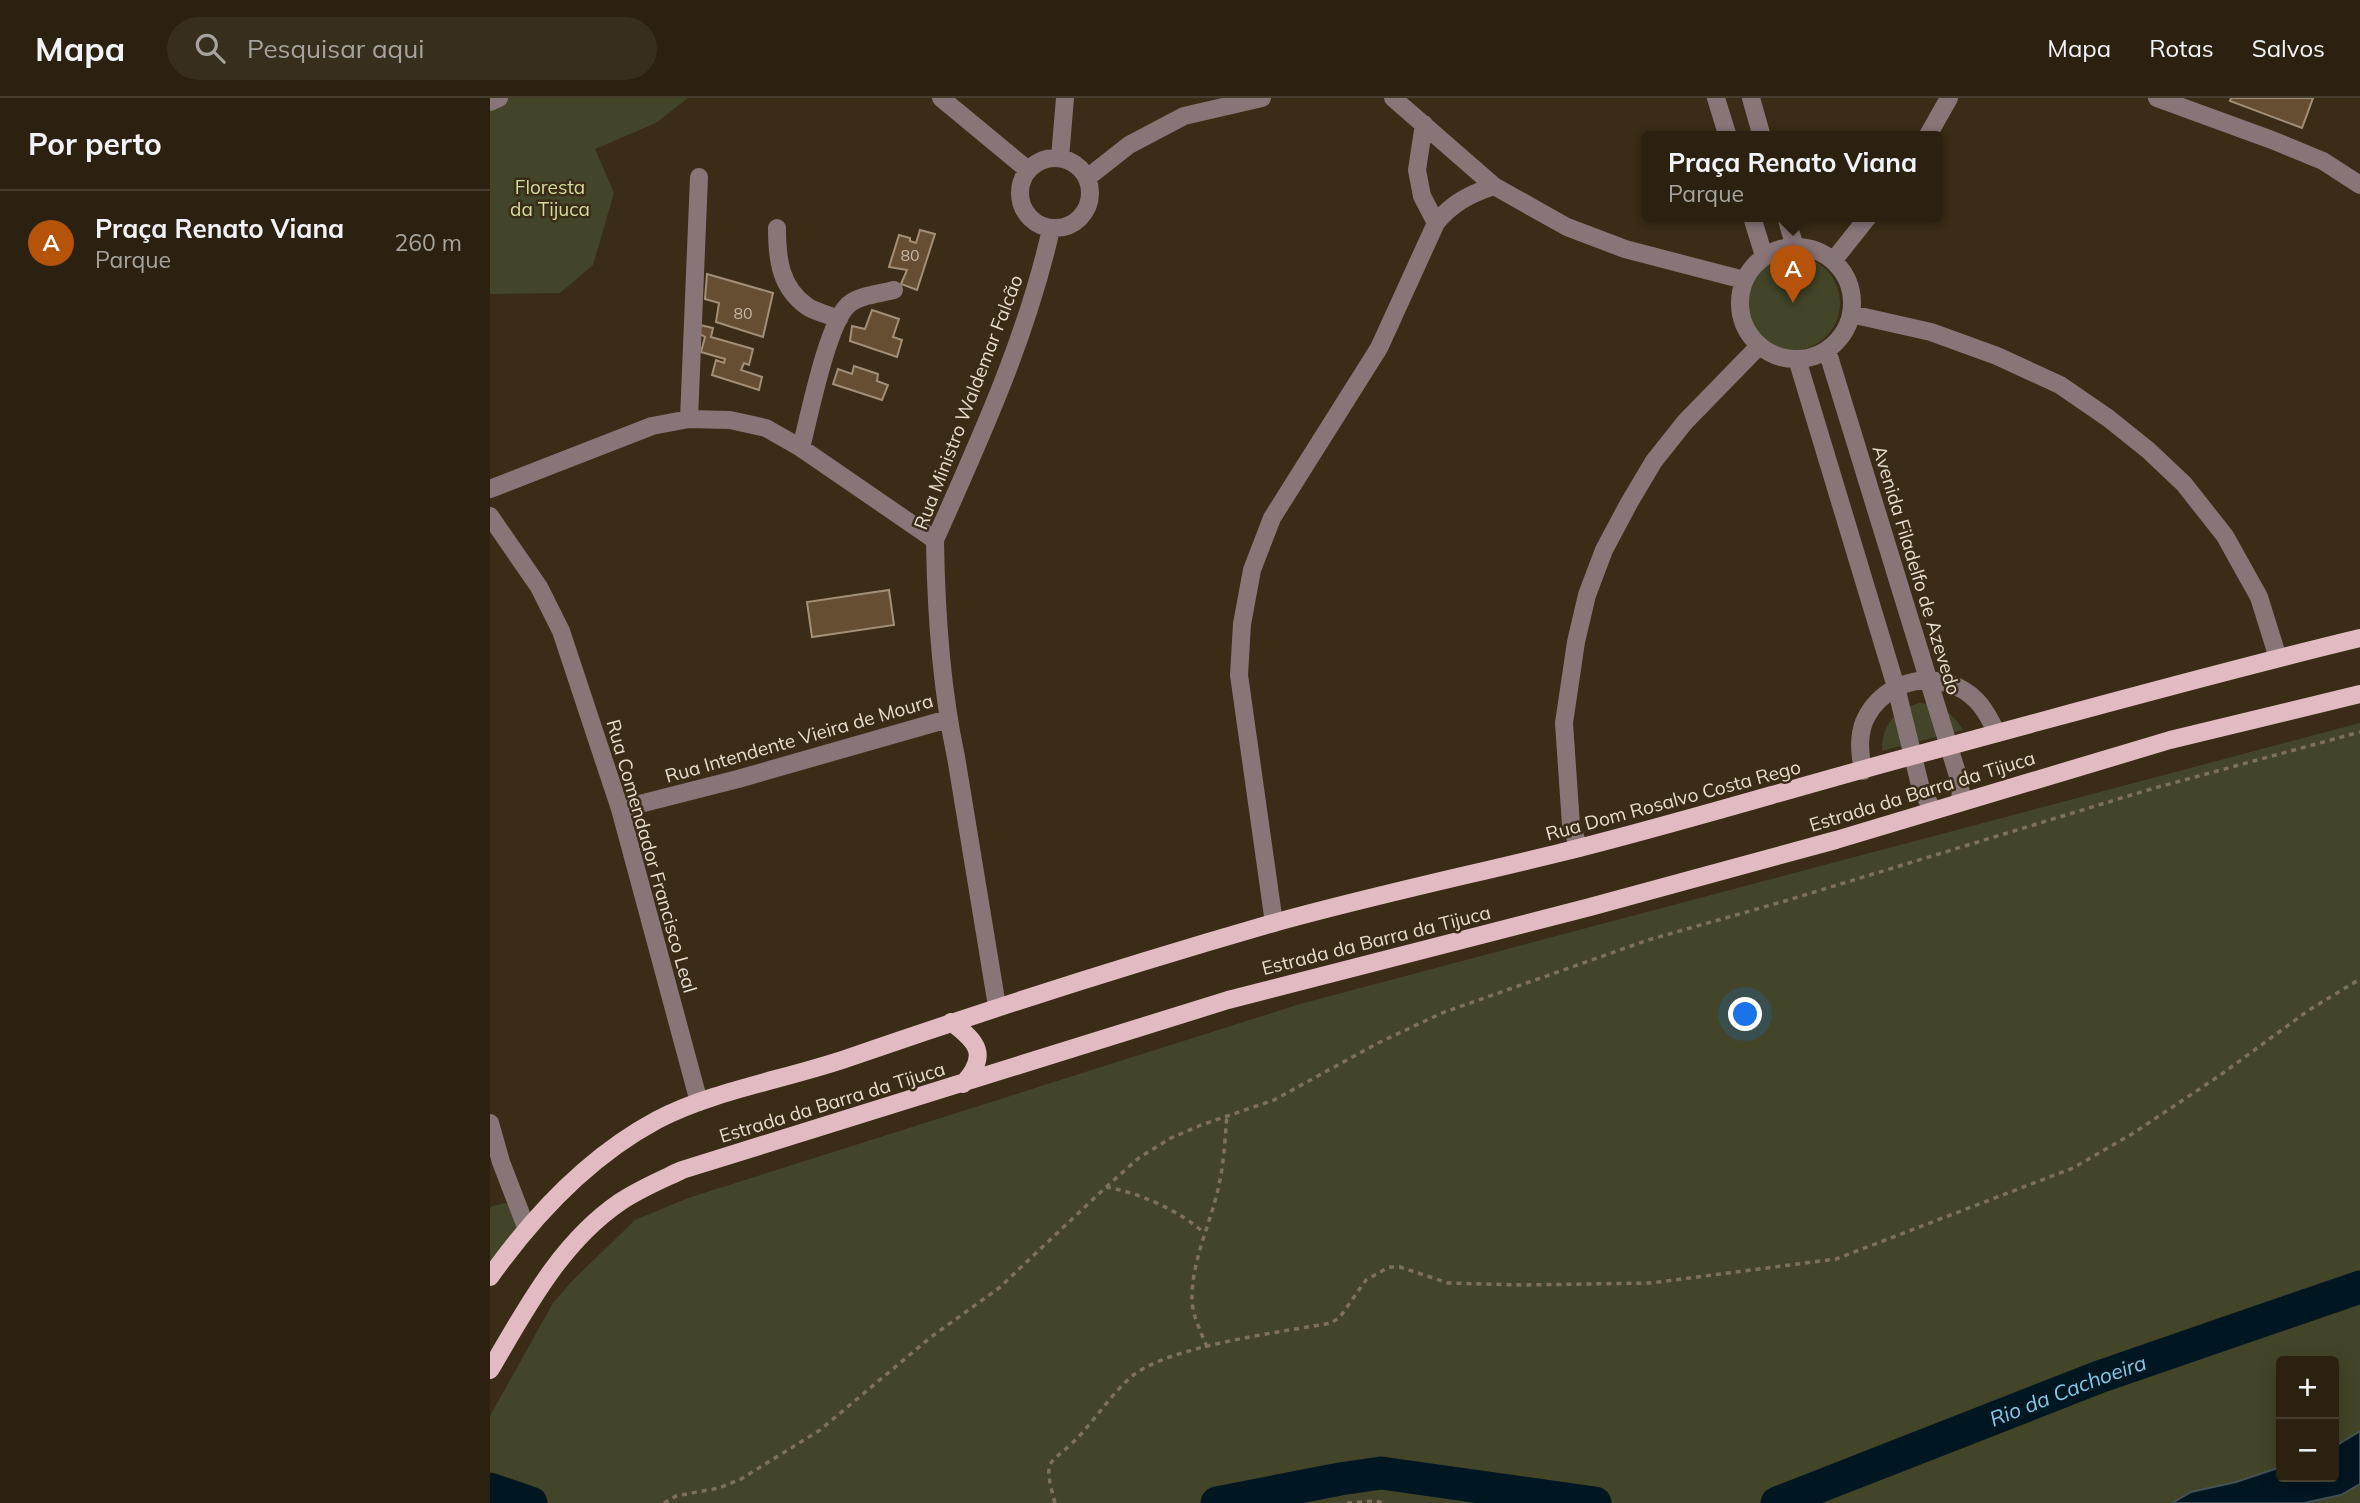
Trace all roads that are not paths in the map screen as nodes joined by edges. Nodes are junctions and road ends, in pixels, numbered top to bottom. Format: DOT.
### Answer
graph roads {
  1 [pos="499,98"];
  2 [pos="942,98"];
  3 [pos="1065,98"];
  4 [pos="1262,98"];
  5 [pos="1393,98"];
  6 [pos="1716,98"];
  7 [pos="1751,98"];
  8 [pos="1949,98"];
  9 [pos="2157,98"];
  10 [pos="490,102"];
  11 [pos="1424,124"];
  12 [pos="1726,131"];
  13 [pos="1760,131"];
  14 [pos="1930,131"];
  15 [pos="1060,158"];
  16 [pos="1028,170"];
  17 [pos="699,177"];
  18 [pos="1087,178"];
  19 [pos="2360,185"];
  20 [pos="1494,186"];
  21 [pos="1754,222"];
  22 [pos="1788,222"];
  23 [pos="1864,222"];
  24 [pos="1436,223"];
  25 [pos="776,228"];
  26 [pos="1051,229"];
  27 [pos="1795,247"];
  28 [pos="1764,256"];
  29 [pos="1833,261"];
  30 [pos="1744,280"];
  31 [pos="894,290"];
  32 [pos="1851,314"];
  33 [pos="839,318"];
  34 [pos="1759,346"];
  35 [pos="1827,350"];
  36 [pos="1797,359"];
  37 [pos="690,419"];
  38 [pos="801,448"];
  39 [pos="490,489"];
  40 [pos="490,516"];
  41 [pos="934,540"];
  42 [pos="2360,638"];
  43 [pos="2278,658"];
  44 [pos="1928,679"];
  45 [pos="1896,687"];
  46 [pos="2360,694"];
  47 [pos="948,719"];
  48 [pos="1997,733"];
  49 [pos="1949,747"];
  50 [pos="1914,755"];
  51 [pos="1863,771"];
  52 [pos="1959,803"];
  53 [pos="620,809"];
  54 [pos="1933,810"];
  55 [pos="1579,848"];
  56 [pos="1274,923"];
  57 [pos="997,1006"];
  58 [pos="951,1022"];
  59 [pos="963,1084"];
  60 [pos="699,1102"];
  61 [pos="490,1123"];
  62 [pos="526,1227"];
  63 [pos="490,1278"];
  64 [pos="490,1370"];
  1 -- 10 [label="street"];
  2 -- 16 [label="street"];
  3 -- 15 [label="street"];
  4 -- 18 [label="street"];
  5 -- 11 [label="street"];
  6 -- 12 [label="street"];
  7 -- 13 [label="street"];
  8 -- 14 [label="street"];
  9 -- 19 [label="street"];
  11 -- 20 [label="street"];
  11 -- 24 [label="street"];
  15 -- 16 [label="street"];
  15 -- 18 [label="street"];
  16 -- 26 [label="street"];
  17 -- 37 [label="street"];
  18 -- 26 [label="street"];
  20 -- 24 [label="street"];
  20 -- 30 [label="street"];
  21 -- 28 [label="street"];
  22 -- 27 [label="street"];
  23 -- 29 [label="street"];
  24 -- 56 [label="street"];
  25 -- 33 [label="street"];
  26 -- 41 [label="street, Rua Ministro Waldemar Falcão"];
  27 -- 28 [label="street"];
  27 -- 29 [label="street"];
  28 -- 30 [label="street"];
  29 -- 32 [label="street"];
  30 -- 34 [label="street"];
  31 -- 33 [label="street"];
  32 -- 35 [label="street"];
  32 -- 43 [label="street"];
  33 -- 38 [label="street"];
  34 -- 36 [label="street"];
  34 -- 55 [label="street"];
  35 -- 36 [label="street"];
  35 -- 44 [label="street, Avenida Filadelfo de Azevedo"];
  36 -- 45 [label="street"];
  37 -- 38 [label="street"];
  37 -- 39 [label="street"];
  38 -- 41 [label="street"];
  40 -- 53 [label="street, Rua Comendador Francisco Leal"];
  41 -- 47 [label="street, Rua Ministro Waldemar Falcão"];
  42 -- 43 [label="main road, Rua Dom Rosalvo Costa Rego"];
  43 -- 48 [label="main road, Rua Dom Rosalvo Costa Rego"];
  44 -- 45 [label="street"];
  44 -- 48 [label="street"];
  44 -- 49 [label="street, Avenida Filadelfo de Azevedo"];
  45 -- 50 [label="street"];
  45 -- 51 [label="street"];
  46 -- 52 [label="main road, Estrada da Barra da Tijuca"];
  47 -- 53 [label="street, Rua Intendente Vieira de Moura"];
  47 -- 57 [label="street, Rua Ministro Waldemar Falcão"];
  48 -- 49 [label="main road, Rua Dom Rosalvo Costa Rego"];
  49 -- 50 [label="main road, Rua Dom Rosalvo Costa Rego"];
  49 -- 52 [label="street, Avenida Filadelfo de Azevedo"];
  50 -- 51 [label="main road, Rua Dom Rosalvo Costa Rego"];
  50 -- 54 [label="street"];
  51 -- 55 [label="main road, Rua Dom Rosalvo Costa Rego"];
  52 -- 54 [label="main road, Estrada da Barra da Tijuca"];
  53 -- 60 [label="street, Rua Comendador Francisco Leal"];
  54 -- 59 [label="main road, Estrada da Barra da Tijuca"];
  55 -- 56 [label="main road, Rua Dom Rosalvo Costa Rego"];
  56 -- 57 [label="main road, Rua Dom Rosalvo Costa Rego"];
  57 -- 58 [label="main road, Estrada da Barra da Tijuca"];
  58 -- 59 [label="main road"];
  58 -- 60 [label="main road, Estrada da Barra da Tijuca"];
  59 -- 64 [label="main road, Estrada da Barra da Tijuca"];
  60 -- 62 [label="main road, Estrada da Barra da Tijuca"];
  61 -- 62 [label="street"];
  62 -- 63 [label="main road, Estrada da Barra da Tijuca"];
}
